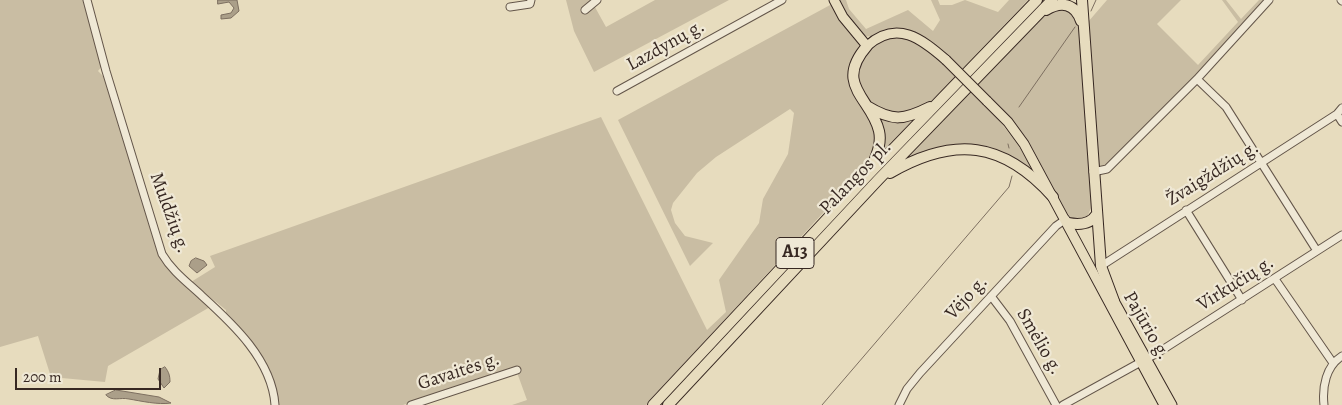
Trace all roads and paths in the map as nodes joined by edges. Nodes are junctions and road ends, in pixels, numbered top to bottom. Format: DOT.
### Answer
graph roads {
  1 [pos="87,0"];
  2 [pos="531,0"];
  3 [pos="597,0"];
  4 [pos="782,0"];
  5 [pos="834,0"];
  6 [pos="1037,0"];
  7 [pos="1052,0"];
  8 [pos="1082,0"];
  9 [pos="1269,0"];
  10 [pos="510,6"];
  11 [pos="585,10"];
  12 [pos="1039,14"];
  13 [pos="1083,29"];
  14 [pos="867,46"];
  15 [pos="1198,78"];
  16 [pos="618,91"];
  17 [pos="938,103"];
  18 [pos="865,105"];
  19 [pos="1339,111"];
  20 [pos="1342,122"];
  21 [pos="1261,163"];
  22 [pos="1093,172"];
  23 [pos="874,177"];
  24 [pos="1053,197"];
  25 [pos="1186,210"];
  26 [pos="1096,216"];
  27 [pos="1067,221"];
  28 [pos="1342,235"];
  29 [pos="1317,251"];
  30 [pos="1090,264"];
  31 [pos="1101,266"];
  32 [pos="1275,279"];
  33 [pos="991,296"];
  34 [pos="1114,300"];
  35 [pos="1242,300"];
  36 [pos="1342,356"];
  37 [pos="1143,360"];
  38 [pos="1333,363"];
  39 [pos="517,370"];
  40 [pos="275,405"];
  41 [pos="411,405"];
  42 [pos="653,405"];
  43 [pos="668,405"];
  44 [pos="899,405"];
  45 [pos="1056,405"];
  46 [pos="1063,405"];
  47 [pos="1164,405"];
  48 [pos="1172,405"];
  49 [pos="1324,405"];
  1 -- 40 [label="street, Muldžių g."];
  2 -- 10 [label="street"];
  3 -- 11 [label="street"];
  4 -- 16 [label="street, Lazdynų g."];
  5 -- 14 [label="main road"];
  6 -- 17 [label="highway, Palangos pl. / A13"];
  7 -- 12 [label="highway, Palangos pl. / A13"];
  8 -- 13 [label="highway"];
  9 -- 15 [label="street"];
  12 -- 13 [label="highway"];
  12 -- 23 [label="highway, Palangos pl. / A13"];
  13 -- 22 [label="highway"];
  14 -- 18 [label="highway"];
  14 -- 24 [label="main road, Pajūrio g., bridge"];
  15 -- 21 [label="street"];
  15 -- 22 [label="street"];
  17 -- 18 [label="highway"];
  17 -- 23 [label="highway, Palangos pl. / A13"];
  18 -- 23 [label="highway"];
  19 -- 20 [label="street"];
  19 -- 21 [label="street, Žvaigždžių g."];
  21 -- 25 [label="street, Žvaigždžių g."];
  21 -- 29 [label="street"];
  22 -- 26 [label="highway"];
  23 -- 24 [label="highway"];
  23 -- 42 [label="highway, Palangos pl. / A13"];
  23 -- 43 [label="highway, Palangos pl. / A13"];
  24 -- 27 [label="main road, Pajūrio g."];
  25 -- 31 [label="street, Žvaigždžių g."];
  25 -- 35 [label="street"];
  26 -- 27 [label="highway"];
  26 -- 31 [label="highway"];
  27 -- 30 [label="main road, Pajūrio g."];
  27 -- 33 [label="street, Vėjo g."];
  28 -- 29 [label="street, Virkučių g."];
  29 -- 32 [label="street, Virkučių g."];
  30 -- 34 [label="main road, Pajūrio g."];
  30 -- 37 [label="main road, Pajūrio g."];
  31 -- 34 [label="highway"];
  32 -- 35 [label="street, Virkučių g."];
  32 -- 38 [label="street"];
  33 -- 44 [label="street, Vėjo g."];
  33 -- 45 [label="street, Smėlio g."];
  34 -- 37 [label="main road, Pajūrio g."];
  35 -- 37 [label="street, Virkučių g."];
  36 -- 38 [label="street"];
  37 -- 46 [label="street, Virkučių g."];
  37 -- 47 [label="main road, Pajūrio g."];
  37 -- 48 [label="main road, Pajūrio g."];
  38 -- 49 [label="street"];
  39 -- 41 [label="street, Gavaitės g."];
}
